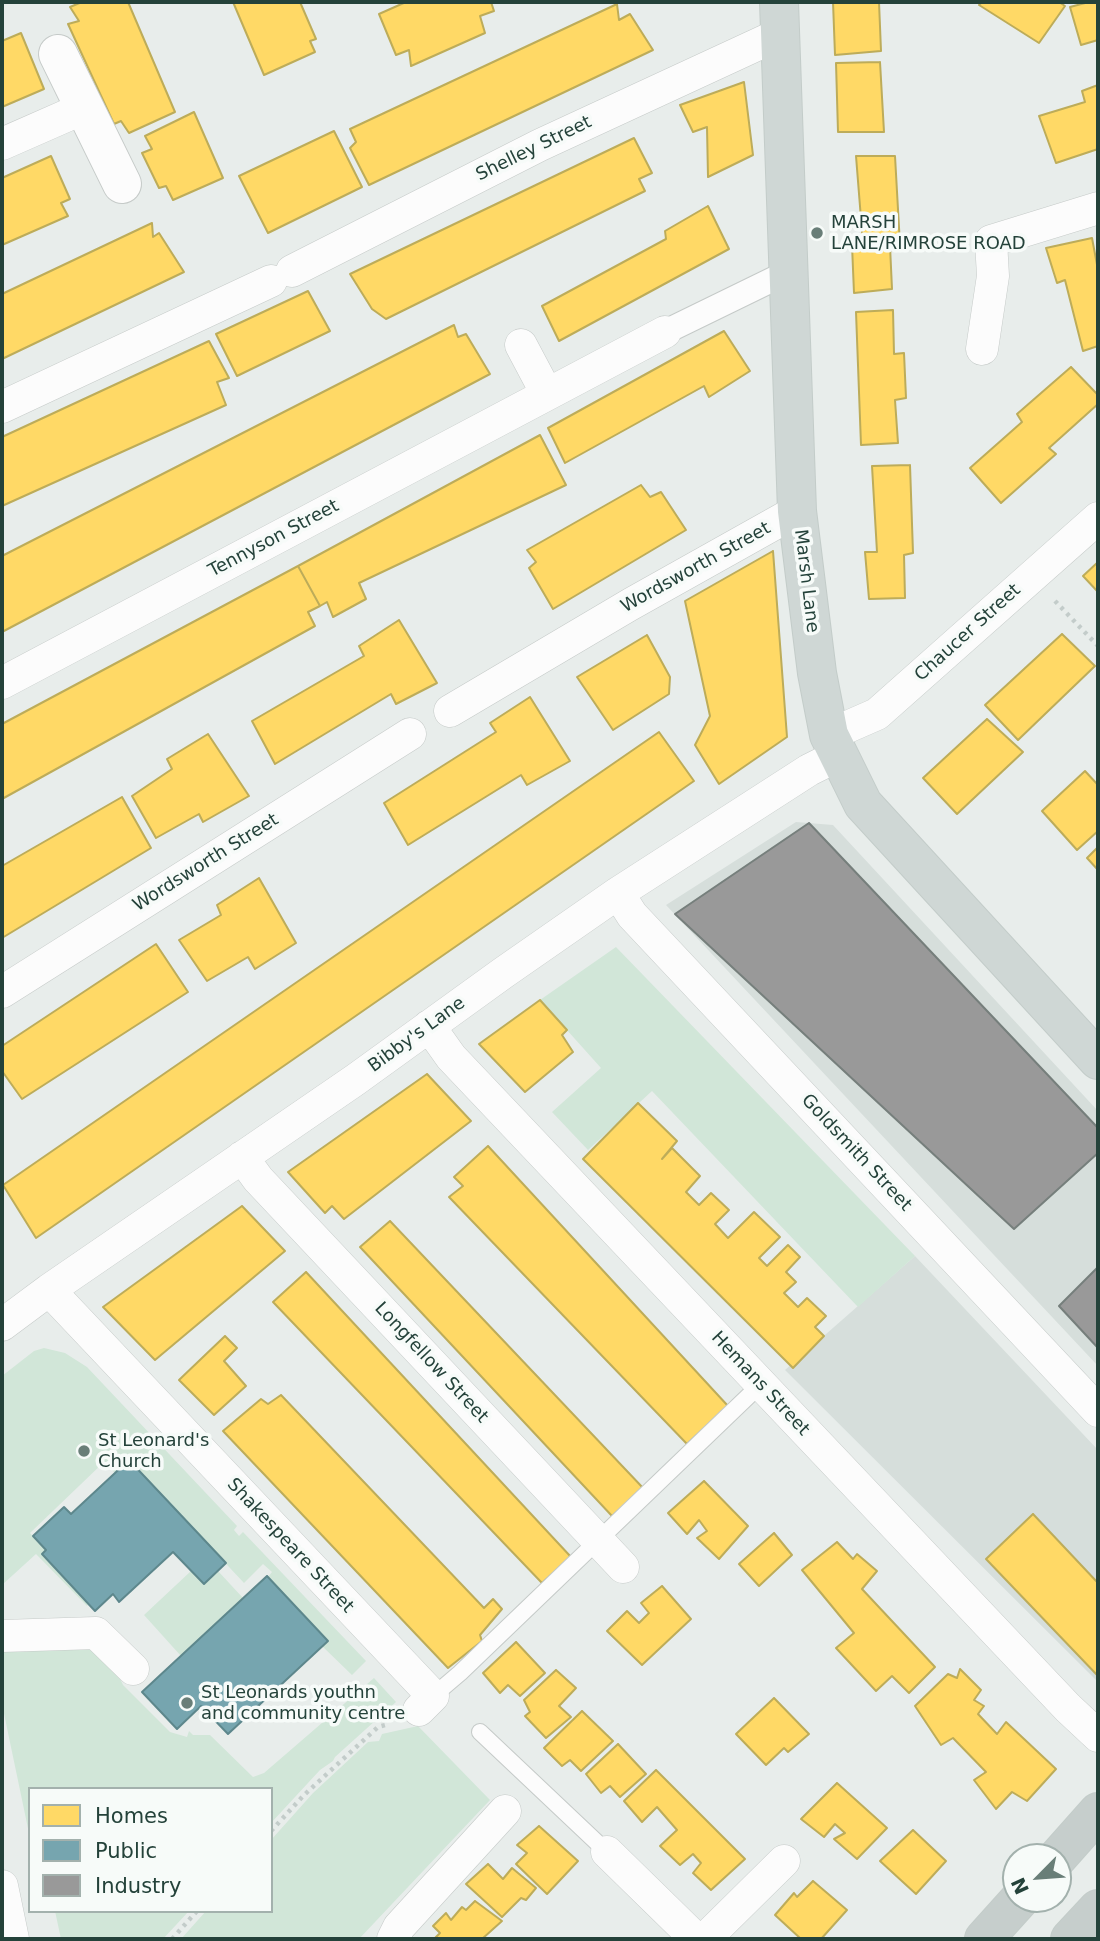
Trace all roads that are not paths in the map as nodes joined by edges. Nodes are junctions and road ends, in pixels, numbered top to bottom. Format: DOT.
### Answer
graph roads {
  1 [pos="780,18"];
  2 [pos="58,54"];
  3 [pos="83,108"];
  4 [pos="2,144"];
  5 [pos="122,184"];
  6 [pos="1098,208"];
  7 [pos="788,272"];
  8 [pos="665,332"];
  9 [pos="521,345"];
  10 [pos="982,349"];
  11 [pos="547,394"];
  12 [pos="2,407"];
  13 [pos="797,511"];
  14 [pos="1098,519"];
  15 [pos="2,683"];
  16 [pos="450,711"];
  17 [pos="410,734"];
  18 [pos="834,745"];
  19 [pos="618,893"];
  20 [pos="2,992"];
  21 [pos="429,1026"];
  22 [pos="1098,1060"];
  23 [pos="242,1157"];
  24 [pos="49,1290"];
  25 [pos="2,1325"];
  26 [pos="761,1384"];
  27 [pos="1098,1411"];
  28 [pos="599,1540"];
  29 [pos="623,1567"];
  30 [pos="2,1636"];
  31 [pos="132,1669"];
  32 [pos="417,1709"];
  33 [pos="480,1732"];
  34 [pos="1098,1736"];
  35 [pos="505,1811"];
  36 [pos="1098,1812"];
  37 [pos="1070,1843"];
  38 [pos="607,1852"];
  39 [pos="785,1861"];
  40 [pos="3,1901"];
  41 [pos="1098,1909"];
  42 [pos="1007,1913"];
  43 [pos="13,1939"];
  44 [pos="393,1939"];
  45 [pos="696,1939"];
  46 [pos="705,1939"];
  47 [pos="984,1939"];
  48 [pos="1070,1939"];
  1 -- 7 [label="main road, Marsh Lane"];
  1 -- 12 [label="street, Shelley Street"];
  2 -- 3 [label="street"];
  3 -- 4 [label="street"];
  3 -- 5 [label="street"];
  6 -- 10 [label="street"];
  7 -- 8 [label="street"];
  7 -- 13 [label="main road, Marsh Lane"];
  8 -- 11 [label="street, Tennyson Street"];
  9 -- 11 [label="street"];
  11 -- 15 [label="street, Tennyson Street"];
  13 -- 16 [label="street, Wordsworth Street"];
  13 -- 18 [label="main road, Marsh Lane"];
  14 -- 18 [label="street, Chaucer Street"];
  17 -- 20 [label="street, Wordsworth Street"];
  18 -- 19 [label="street, Bibby's Lane"];
  18 -- 22 [label="main road, Marsh Lane"];
  19 -- 21 [label="street, Bibby's Lane"];
  19 -- 27 [label="street, Goldsmith Street"];
  21 -- 23 [label="street, Bibby's Lane"];
  21 -- 26 [label="street, Hemans Street"];
  23 -- 24 [label="street, Bibby's Lane"];
  23 -- 28 [label="street, Longfellow Street"];
  24 -- 25 [label="street, Bibby's Lane"];
  24 -- 32 [label="street, Shakespeare Street"];
  26 -- 28 [label="lane"];
  26 -- 34 [label="street, Hemans Street"];
  28 -- 29 [label="street, Longfellow Street"];
  28 -- 32 [label="lane"];
  30 -- 31 [label="street"];
  33 -- 38 [label="lane"];
  35 -- 44 [label="street"];
  36 -- 37 [label="highway"];
  38 -- 45 [label="street"];
  39 -- 46 [label="street"];
  40 -- 43 [label="street"];
  41 -- 48 [label="highway"];
  42 -- 47 [label="highway"];
}
